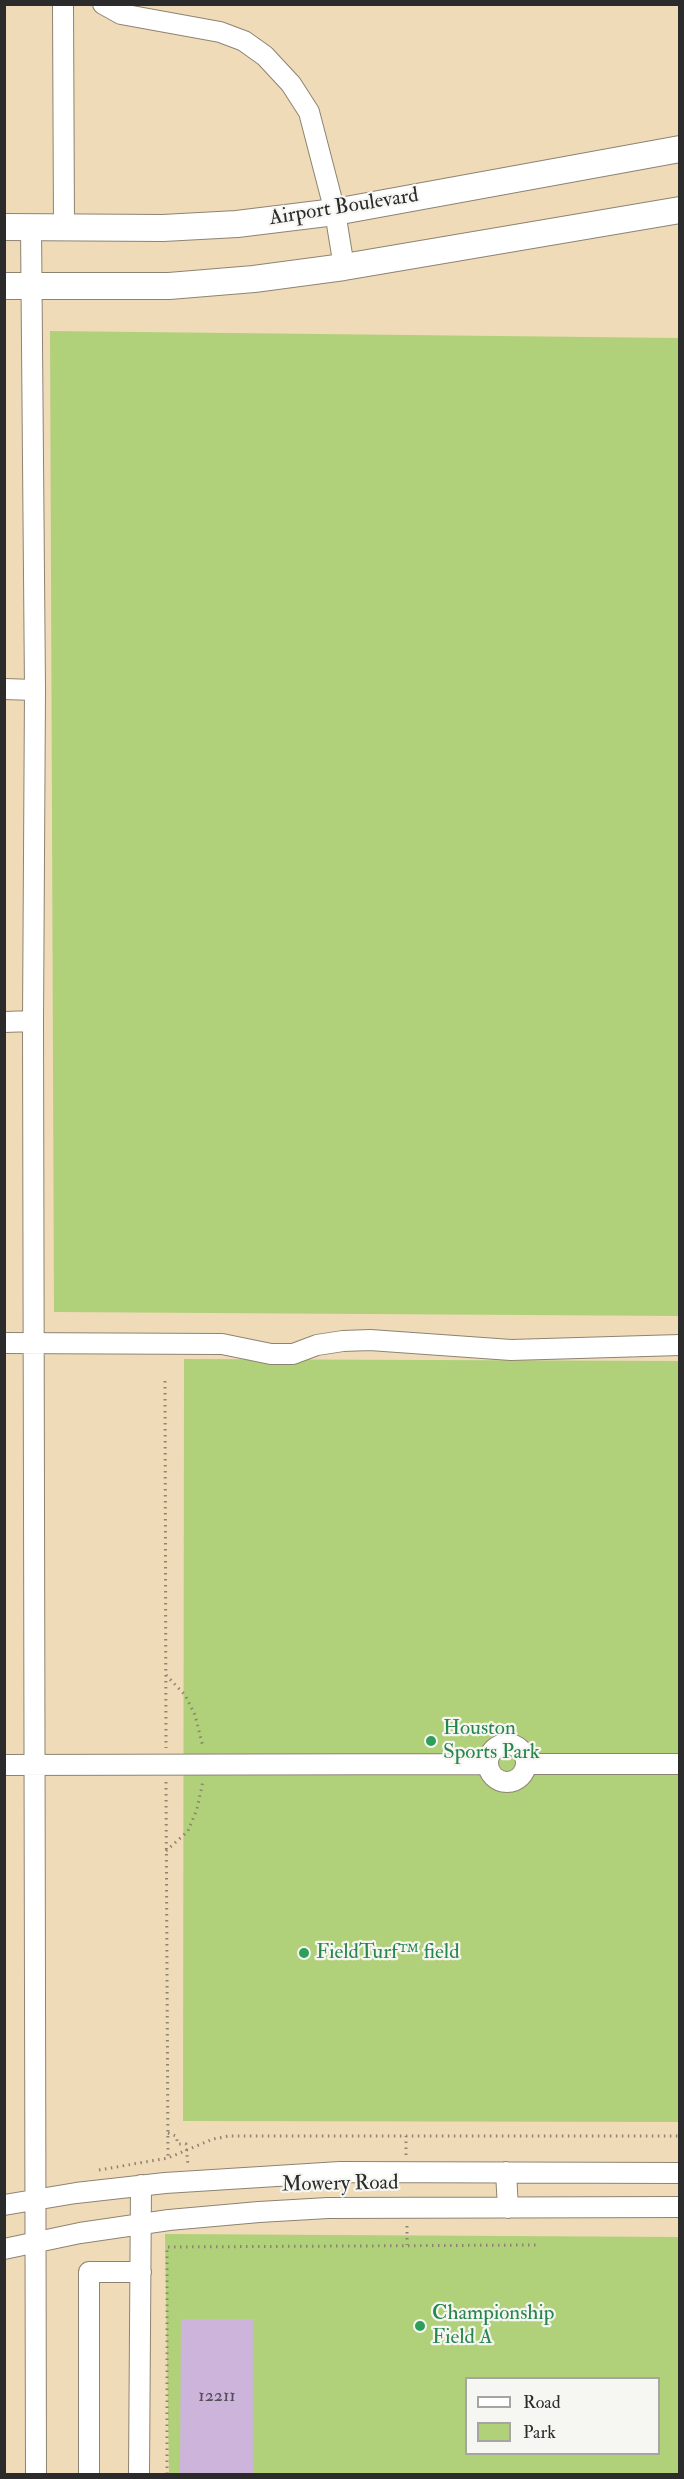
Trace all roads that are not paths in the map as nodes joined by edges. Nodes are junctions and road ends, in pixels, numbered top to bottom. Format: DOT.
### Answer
graph roads {
  1 [pos="63,4"];
  2 [pos="103,4"];
  3 [pos="680,149"];
  4 [pos="680,210"];
  5 [pos="335,212"];
  6 [pos="4,227"];
  7 [pos="31,228"];
  8 [pos="64,228"];
  9 [pos="344,267"];
  10 [pos="4,286"];
  11 [pos="31,286"];
  12 [pos="4,689"];
  13 [pos="35,690"];
  14 [pos="33,1021"];
  15 [pos="4,1022"];
  16 [pos="4,1343"];
  17 [pos="33,1343"];
  18 [pos="680,1345"];
  19 [pos="487,1764"];
  20 [pos="526,1764"];
  21 [pos="680,1764"];
  22 [pos="4,1765"];
  23 [pos="34,1765"];
  24 [pos="507,2172"];
  25 [pos="680,2173"];
  26 [pos="141,2185"];
  27 [pos="35,2199"];
  28 [pos="4,2205"];
  29 [pos="680,2207"];
  30 [pos="508,2208"];
  31 [pos="141,2224"];
  32 [pos="35,2242"];
  33 [pos="4,2249"];
  34 [pos="141,2272"];
  35 [pos="36,2475"];
  36 [pos="89,2475"];
  37 [pos="139,2475"];
  1 -- 8 [label="street"];
  2 -- 5 [label="street"];
  3 -- 5 [label="main road, Airport Boulevard"];
  4 -- 9 [label="main road"];
  5 -- 8 [label="main road, Airport Boulevard"];
  5 -- 9 [label="street"];
  6 -- 7 [label="main road, Airport Boulevard"];
  7 -- 8 [label="main road, Airport Boulevard"];
  7 -- 11 [label="street"];
  9 -- 11 [label="main road"];
  10 -- 11 [label="main road"];
  11 -- 13 [label="street"];
  12 -- 13 [label="street"];
  13 -- 14 [label="street"];
  14 -- 15 [label="street"];
  14 -- 17 [label="street"];
  16 -- 17 [label="street"];
  17 -- 18 [label="street"];
  17 -- 23 [label="street"];
  19 -- 20 [label="street"];
  19 -- 20 [label="street"];
  19 -- 23 [label="street"];
  20 -- 21 [label="street"];
  22 -- 23 [label="street"];
  23 -- 27 [label="street"];
  24 -- 25 [label="street, Mowery Road"];
  24 -- 26 [label="street, Mowery Road"];
  24 -- 30 [label="street"];
  26 -- 27 [label="street, Mowery Road"];
  26 -- 31 [label="street"];
  27 -- 28 [label="street, Mowery Road"];
  27 -- 32 [label="street"];
  29 -- 30 [label="street, Mowery Road"];
  30 -- 31 [label="street, Mowery Road"];
  31 -- 32 [label="street, Mowery Road"];
  31 -- 34 [label="street"];
  32 -- 33 [label="street, Mowery Road"];
  32 -- 35 [label="street"];
  34 -- 36 [label="street"];
  34 -- 37 [label="street"];
}
